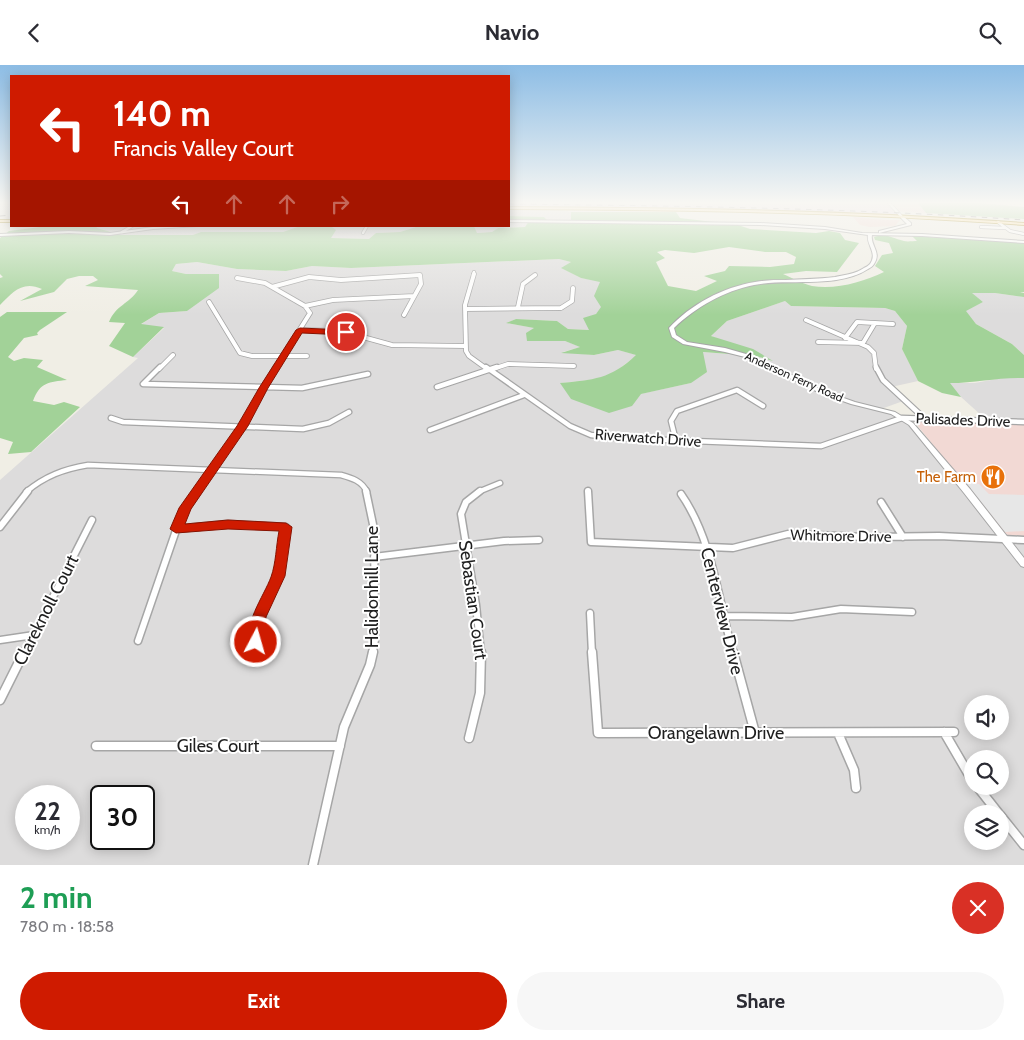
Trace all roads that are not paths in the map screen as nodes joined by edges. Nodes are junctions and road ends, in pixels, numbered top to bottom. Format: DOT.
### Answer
graph roads {
  1 [pos="869,240"];
  2 [pos="1000,240"];
  3 [pos="1024,242"];
  4 [pos="474,272"];
  5 [pos="536,275"];
  6 [pos="237,278"];
  7 [pos="272,287"];
  8 [pos="572,288"];
  9 [pos="414,296"];
  10 [pos="208,302"];
  11 [pos="304,306"];
  12 [pos="518,307"];
  13 [pos="465,309"];
  14 [pos="404,315"];
  15 [pos="806,319"];
  16 [pos="875,323"];
  17 [pos="893,324"];
  18 [pos="300,330"];
  19 [pos="845,338"];
  20 [pos="818,342"];
  21 [pos="863,343"];
  22 [pos="466,345"];
  23 [pos="173,355"];
  24 [pos="283,356"];
  25 [pos="307,356"];
  26 [pos="574,366"];
  27 [pos="488,369"];
  28 [pos="368,374"];
  29 [pos="437,387"];
  30 [pos="264,388"];
  31 [pos="524,395"];
  32 [pos="763,406"];
  33 [pos="349,412"];
  34 [pos="111,418"];
  35 [pos="902,418"];
  36 [pos="925,419"];
  37 [pos="1024,422"];
  38 [pos="242,426"];
  39 [pos="430,430"];
  40 [pos="676,441"];
  41 [pos="212,470"];
  42 [pos="500,483"];
  43 [pos="588,491"];
  44 [pos="680,494"];
  45 [pos="881,502"];
  46 [pos="92,520"];
  47 [pos="0,527"];
  48 [pos="176,529"];
  49 [pos="903,537"];
  50 [pos="1004,539"];
  51 [pos="539,540"];
  52 [pos="1024,540"];
  53 [pos="466,546"];
  54 [pos="706,547"];
  55 [pos="374,557"];
  56 [pos="1024,565"];
  57 [pos="912,612"];
  58 [pos="590,613"];
  59 [pos="723,616"];
  60 [pos="34,635"];
  61 [pos="0,640"];
  62 [pos="138,641"];
  63 [pos="256,642"];
  64 [pos="0,700"];
  65 [pos="944,732"];
  66 [pos="954,732"];
  67 [pos="755,733"];
  68 [pos="838,733"];
  69 [pos="469,738"];
  70 [pos="96,746"];
  71 [pos="340,746"];
  72 [pos="964,766"];
  73 [pos="856,788"];
  74 [pos="984,795"];
  75 [pos="992,805"];
  76 [pos="1009,826"];
  77 [pos="1024,845"];
  78 [pos="313,865"];
  1 -- 35 [label="street, Anderson Ferry Road"];
  2 -- 3 [label="street"];
  4 -- 13 [label="street"];
  5 -- 12 [label="street"];
  6 -- 7 [label="street"];
  7 -- 9 [label="street"];
  7 -- 11 [label="street"];
  8 -- 12 [label="street"];
  9 -- 11 [label="street"];
  9 -- 14 [label="street"];
  10 -- 24 [label="street"];
  11 -- 18 [label="street"];
  12 -- 13 [label="street"];
  13 -- 22 [label="street"];
  15 -- 19 [label="street"];
  16 -- 17 [label="street"];
  16 -- 19 [label="street"];
  16 -- 21 [label="street"];
  18 -- 22 [label="street"];
  18 -- 24 [label="street"];
  19 -- 21 [label="street"];
  20 -- 21 [label="street"];
  21 -- 36 [label="street"];
  22 -- 27 [label="street, Riverwatch Drive"];
  23 -- 30 [label="street"];
  24 -- 25 [label="street"];
  24 -- 30 [label="street"];
  26 -- 27 [label="street"];
  27 -- 29 [label="street"];
  27 -- 31 [label="street, Riverwatch Drive"];
  28 -- 30 [label="street"];
  30 -- 38 [label="street"];
  31 -- 39 [label="street"];
  31 -- 40 [label="street, Riverwatch Drive"];
  32 -- 40 [label="street"];
  33 -- 38 [label="street"];
  34 -- 38 [label="street"];
  35 -- 36 [label="street, Palisades Drive"];
  35 -- 40 [label="street, Riverwatch Drive"];
  35 -- 50 [label="street, Anderson Ferry Road"];
  36 -- 37 [label="street, Palisades Drive"];
  38 -- 41 [label="street"];
  41 -- 47 [label="street, Halidonhill Lane"];
  41 -- 48 [label="street"];
  41 -- 55 [label="street, Halidonhill Lane"];
  42 -- 53 [label="street, Sebastian Court"];
  43 -- 54 [label="street, Whitmore Drive"];
  44 -- 54 [label="street, Centerview Drive"];
  45 -- 49 [label="street"];
  46 -- 60 [label="street, Clareknoll Court"];
  48 -- 62 [label="street"];
  48 -- 63 [label="street"];
  49 -- 50 [label="street, Whitmore Drive"];
  49 -- 54 [label="street, Whitmore Drive"];
  50 -- 52 [label="street, Whitmore Drive"];
  50 -- 56 [label="street, Anderson Ferry Road"];
  51 -- 53 [label="street"];
  53 -- 55 [label="street"];
  53 -- 69 [label="street, Sebastian Court"];
  54 -- 59 [label="street, Centerview Drive"];
  55 -- 71 [label="street, Halidonhill Lane"];
  57 -- 59 [label="street"];
  58 -- 67 [label="street, Orangelawn Drive"];
  59 -- 67 [label="street, Centerview Drive"];
  60 -- 61 [label="street"];
  60 -- 64 [label="street, Clareknoll Court"];
  65 -- 66 [label="street, Orangelawn Drive"];
  65 -- 68 [label="street, Orangelawn Drive"];
  65 -- 72 [label="street"];
  67 -- 68 [label="street, Orangelawn Drive"];
  68 -- 73 [label="street"];
  70 -- 71 [label="street, Giles Court"];
  71 -- 78 [label="street, Halidonhill Lane"];
  74 -- 75 [label="street"];
  76 -- 77 [label="street"];
}
